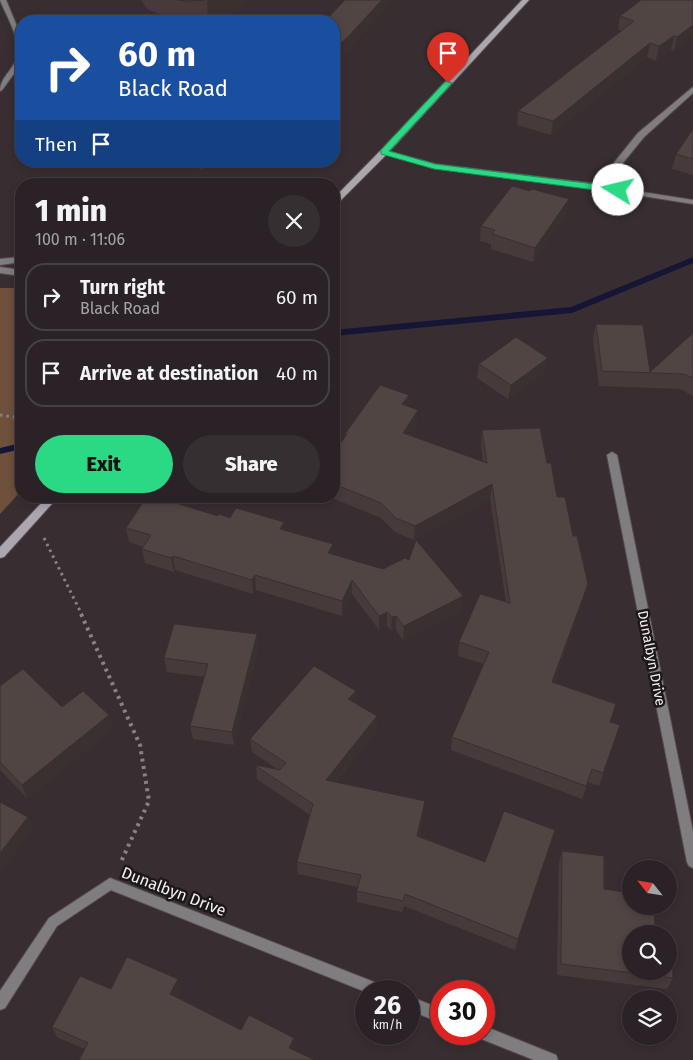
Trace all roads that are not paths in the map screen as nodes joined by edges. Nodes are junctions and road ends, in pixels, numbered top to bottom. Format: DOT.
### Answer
graph roads {
  1 [pos="3,0"];
  2 [pos="526,0"];
  3 [pos="15,29"];
  4 [pos="15,68"];
  5 [pos="0,89"];
  6 [pos="693,89"];
  7 [pos="384,152"];
  8 [pos="600,187"];
  9 [pos="340,196"];
  10 [pos="693,202"];
  11 [pos="15,261"];
  12 [pos="0,262"];
  13 [pos="0,270"];
  14 [pos="15,272"];
  15 [pos="612,455"];
  16 [pos="47,503"];
  17 [pos="0,554"];
  18 [pos="693,862"];
  19 [pos="355,981"];
  20 [pos="0,1003"];
  21 [pos="495,1037"];
  22 [pos="551,1060"];
  1 -- 3 [label="street"];
  2 -- 7 [label="main road"];
  4 -- 5 [label="street"];
  6 -- 8 [label="street"];
  7 -- 8 [label="street"];
  7 -- 9 [label="main road"];
  8 -- 10 [label="street"];
  11 -- 12 [label="street"];
  13 -- 14 [label="street"];
  15 -- 18 [label="street, Dunalbyn Drive"];
  16 -- 17 [label="main road"];
  19 -- 20 [label="street, Dunalbyn Drive"];
  21 -- 22 [label="street"];
}
